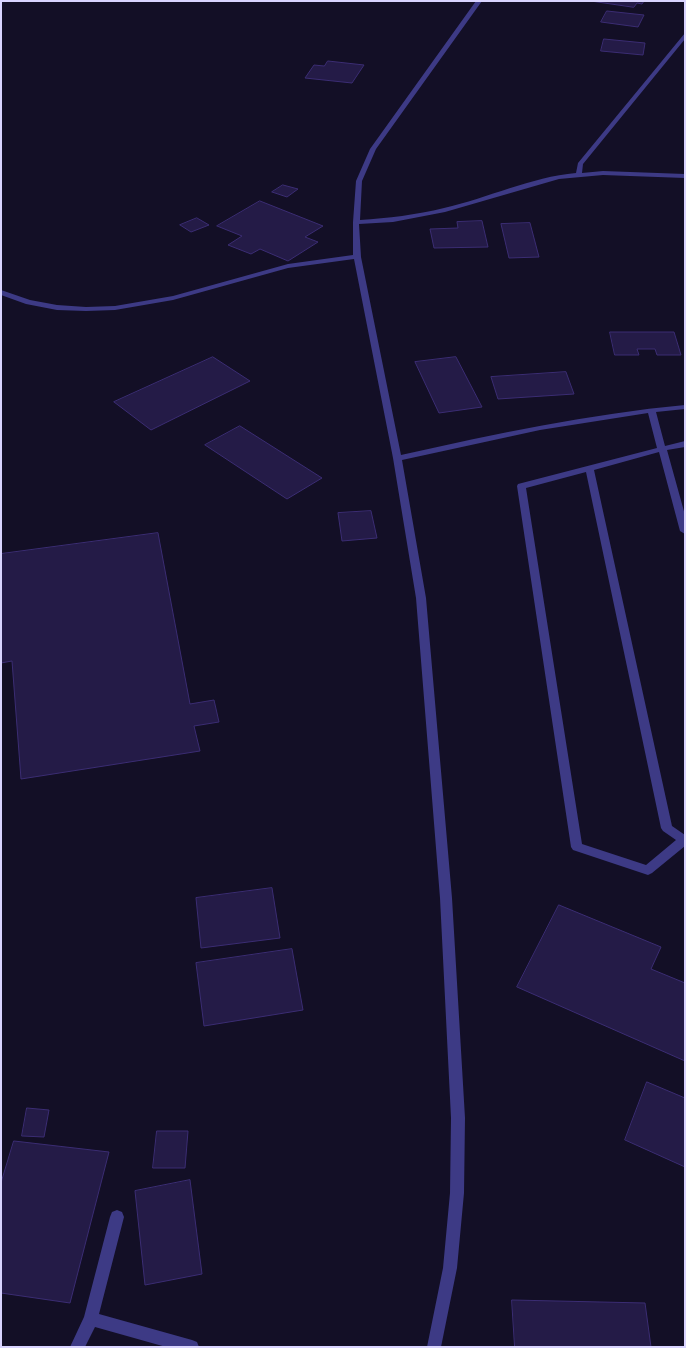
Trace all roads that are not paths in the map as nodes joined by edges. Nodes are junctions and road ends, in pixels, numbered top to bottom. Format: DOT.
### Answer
graph roads {
  1 [pos="479,1"];
  2 [pos="685,35"];
  3 [pos="579,174"];
  4 [pos="685,176"];
  5 [pos="356,222"];
  6 [pos="357,257"];
  7 [pos="1,292"];
  8 [pos="685,407"];
  9 [pos="651,410"];
  10 [pos="685,444"];
  11 [pos="662,448"];
  12 [pos="397,458"];
  13 [pos="589,468"];
  14 [pos="685,531"];
  15 [pos="684,840"];
  16 [pos="117,1217"];
  17 [pos="91,1319"];
  18 [pos="77,1347"];
  19 [pos="192,1347"];
  20 [pos="434,1347"];
  1 -- 5 [label="street"];
  2 -- 3 [label="street"];
  3 -- 4 [label="street"];
  3 -- 5 [label="street"];
  5 -- 6 [label="street"];
  6 -- 7 [label="street"];
  6 -- 12 [label="street"];
  8 -- 9 [label="street"];
  9 -- 11 [label="street"];
  9 -- 12 [label="street"];
  10 -- 11 [label="street"];
  11 -- 13 [label="street"];
  11 -- 14 [label="street"];
  12 -- 20 [label="street"];
  13 -- 15 [label="street"];
  13 -- 15 [label="street"];
  16 -- 17 [label="street"];
  17 -- 18 [label="street"];
  17 -- 19 [label="street"];
}
